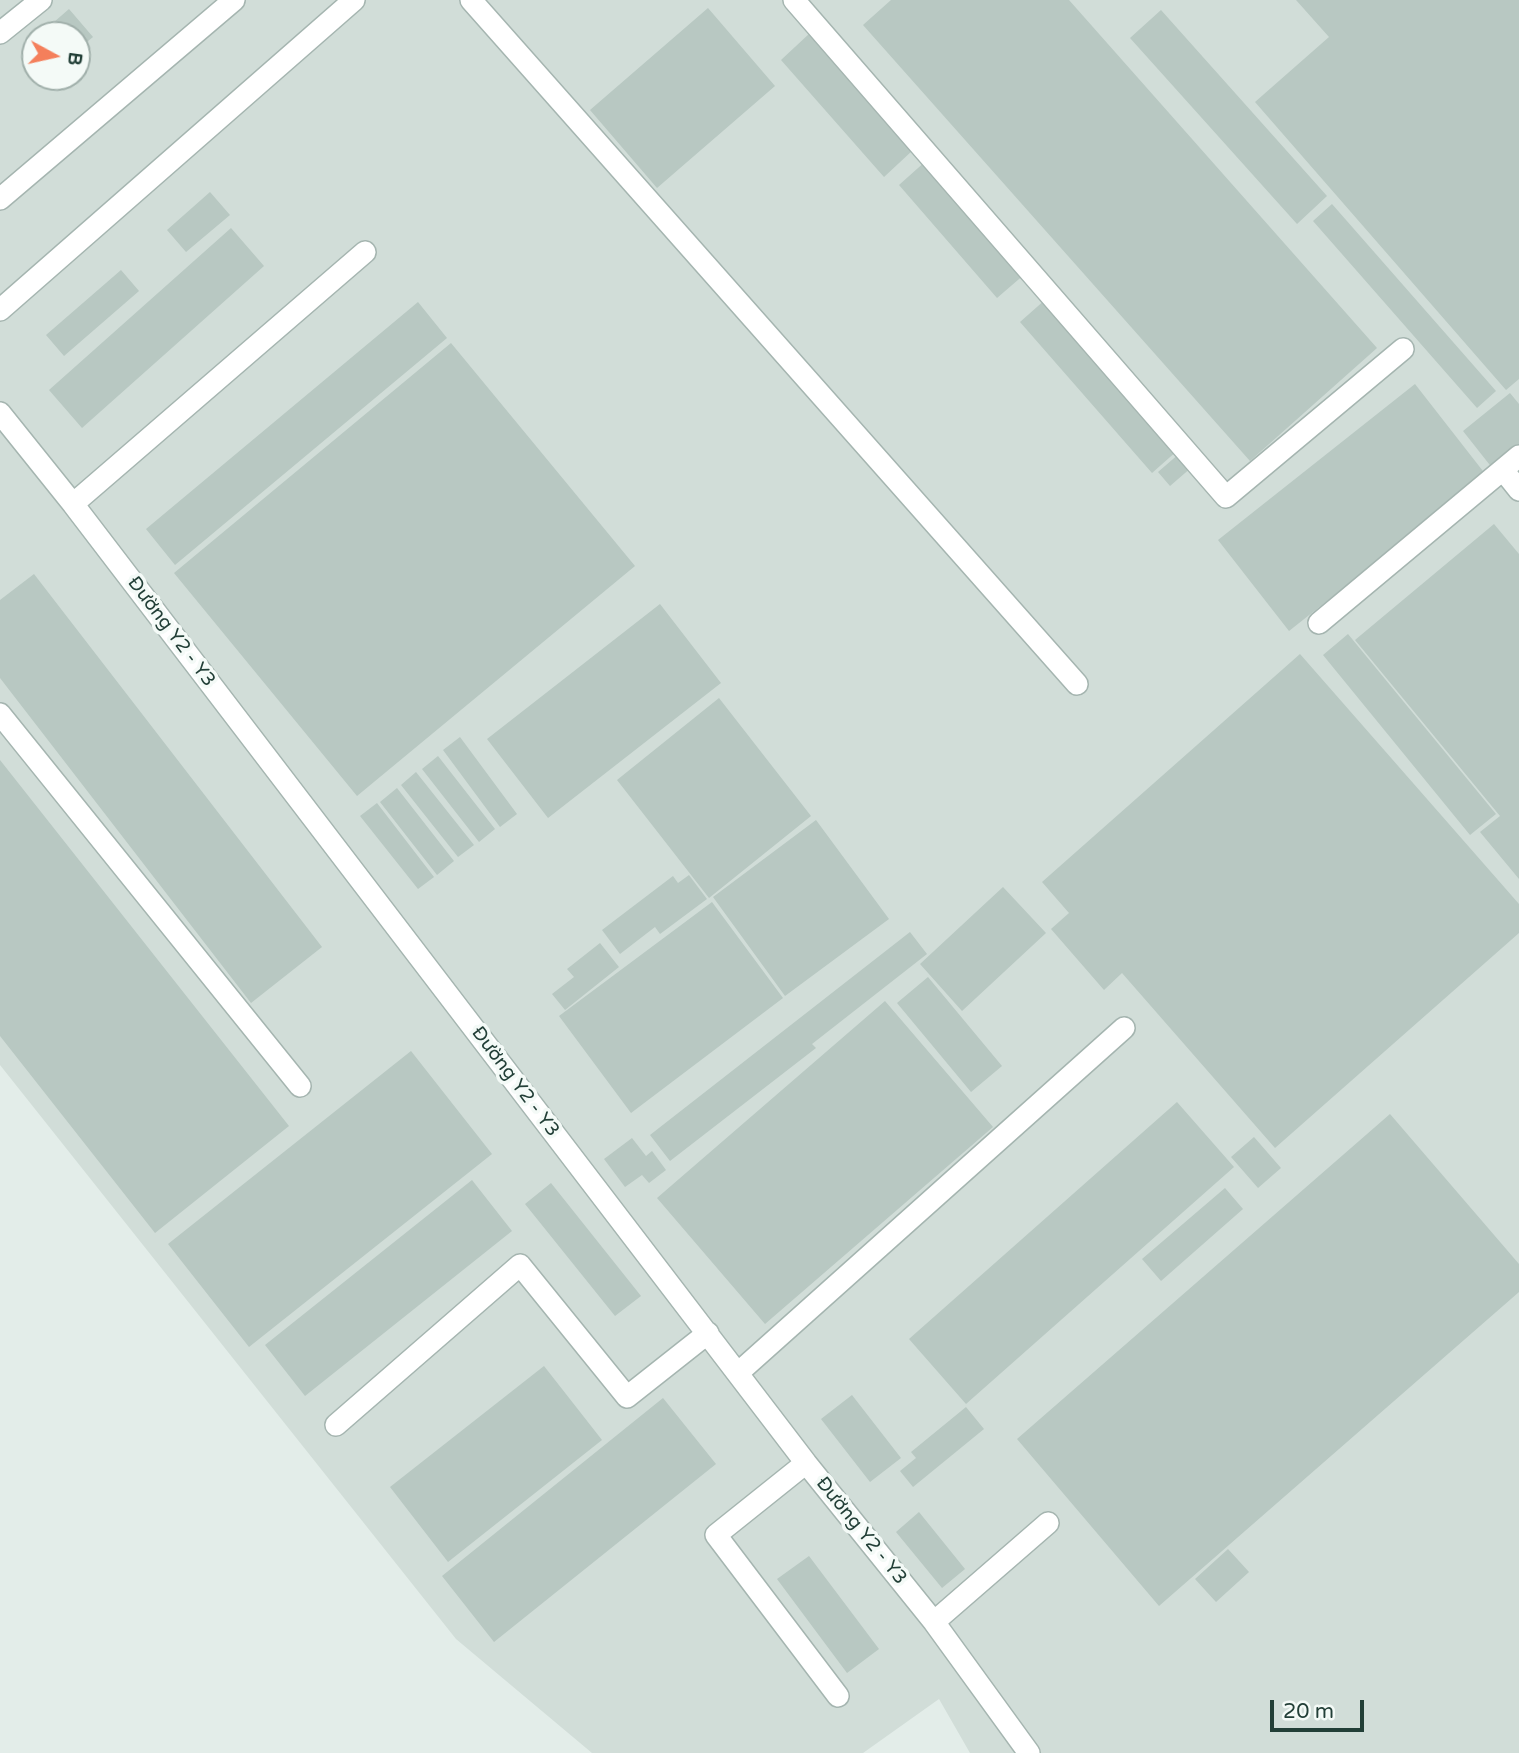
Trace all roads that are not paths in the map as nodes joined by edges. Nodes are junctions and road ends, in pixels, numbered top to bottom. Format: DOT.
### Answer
graph roads {
  1 [pos="41,0"];
  2 [pos="234,0"];
  3 [pos="354,0"];
  4 [pos="471,0"];
  5 [pos="794,0"];
  6 [pos="0,33"];
  7 [pos="0,199"];
  8 [pos="365,252"];
  9 [pos="0,310"];
  10 [pos="1403,349"];
  11 [pos="0,413"];
  12 [pos="1511,463"];
  13 [pos="1519,490"];
  14 [pos="72,504"];
  15 [pos="1319,623"];
  16 [pos="1077,684"];
  17 [pos="0,714"];
  18 [pos="1124,1028"];
  19 [pos="300,1086"];
  20 [pos="708,1333"];
  21 [pos="738,1373"];
  22 [pos="336,1425"];
  23 [pos="806,1463"];
  24 [pos="1048,1523"];
  25 [pos="934,1622"];
  26 [pos="838,1696"];
  27 [pos="1029,1753"];
  1 -- 6 [label="street"];
  2 -- 7 [label="street"];
  3 -- 9 [label="street"];
  4 -- 16 [label="street"];
  5 -- 10 [label="street"];
  8 -- 14 [label="street"];
  11 -- 14 [label="street, Đường Y2 - Y3"];
  12 -- 13 [label="street"];
  12 -- 15 [label="street"];
  14 -- 20 [label="street, Đường Y2 - Y3"];
  17 -- 19 [label="street"];
  18 -- 21 [label="street"];
  20 -- 21 [label="street, Đường Y2 - Y3"];
  20 -- 22 [label="street"];
  21 -- 23 [label="street, Đường Y2 - Y3"];
  23 -- 25 [label="street, Đường Y2 - Y3"];
  23 -- 26 [label="street"];
  24 -- 25 [label="street"];
  25 -- 27 [label="street, Đường Y2 - Y3"];
}
